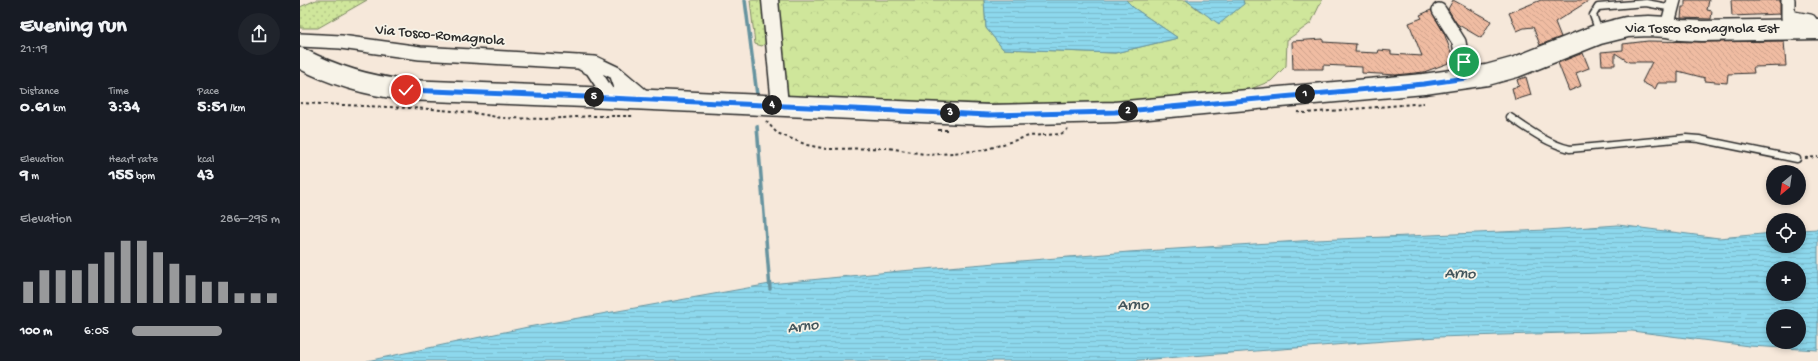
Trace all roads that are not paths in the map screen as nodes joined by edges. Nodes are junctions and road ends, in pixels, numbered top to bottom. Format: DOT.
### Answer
graph roads {
  1 [pos="770,0"];
  2 [pos="1788,0"];
  3 [pos="1673,4"];
  4 [pos="1439,10"];
  5 [pos="1666,27"];
  6 [pos="1817,29"];
  7 [pos="1599,34"];
  8 [pos="300,40"];
  9 [pos="300,58"];
  10 [pos="577,62"];
  11 [pos="616,73"];
  12 [pos="596,78"];
  13 [pos="1466,78"];
  14 [pos="578,97"];
  15 [pos="611,98"];
  16 [pos="648,100"];
  17 [pos="780,105"];
  18 [pos="1510,117"];
  19 [pos="1797,160"];
  1 -- 17 [label="street"];
  2 -- 6 [label="street"];
  3 -- 5 [label="street"];
  3 -- 7 [label="lane"];
  4 -- 13 [label="street"];
  5 -- 6 [label="main road, Via Tosco Romagnola Est"];
  5 -- 7 [label="main road, Via Tosco Romagnola Est"];
  7 -- 13 [label="main road, Via Tosco Romagnola Est"];
  8 -- 10 [label="street, Via Tosco-Romagnola"];
  9 -- 14 [label="main road, Via Tosco Romagnola Est"];
  10 -- 11 [label="street, Via Tosco-Romagnola"];
  10 -- 12 [label="street, Via Tosco-Romagnola"];
  11 -- 15 [label="street"];
  11 -- 16 [label="street, Via Tosco-Romagnola"];
  12 -- 14 [label="street"];
  12 -- 15 [label="street, Via Tosco-Romagnola"];
  13 -- 17 [label="main road, Via Tosco Romagnola Est"];
  14 -- 15 [label="main road, Via Tosco Romagnola Est"];
  15 -- 16 [label="main road, Via Tosco Romagnola Est"];
  16 -- 17 [label="main road, Via Tosco Romagnola Est"];
  18 -- 19 [label="lane"];
}
